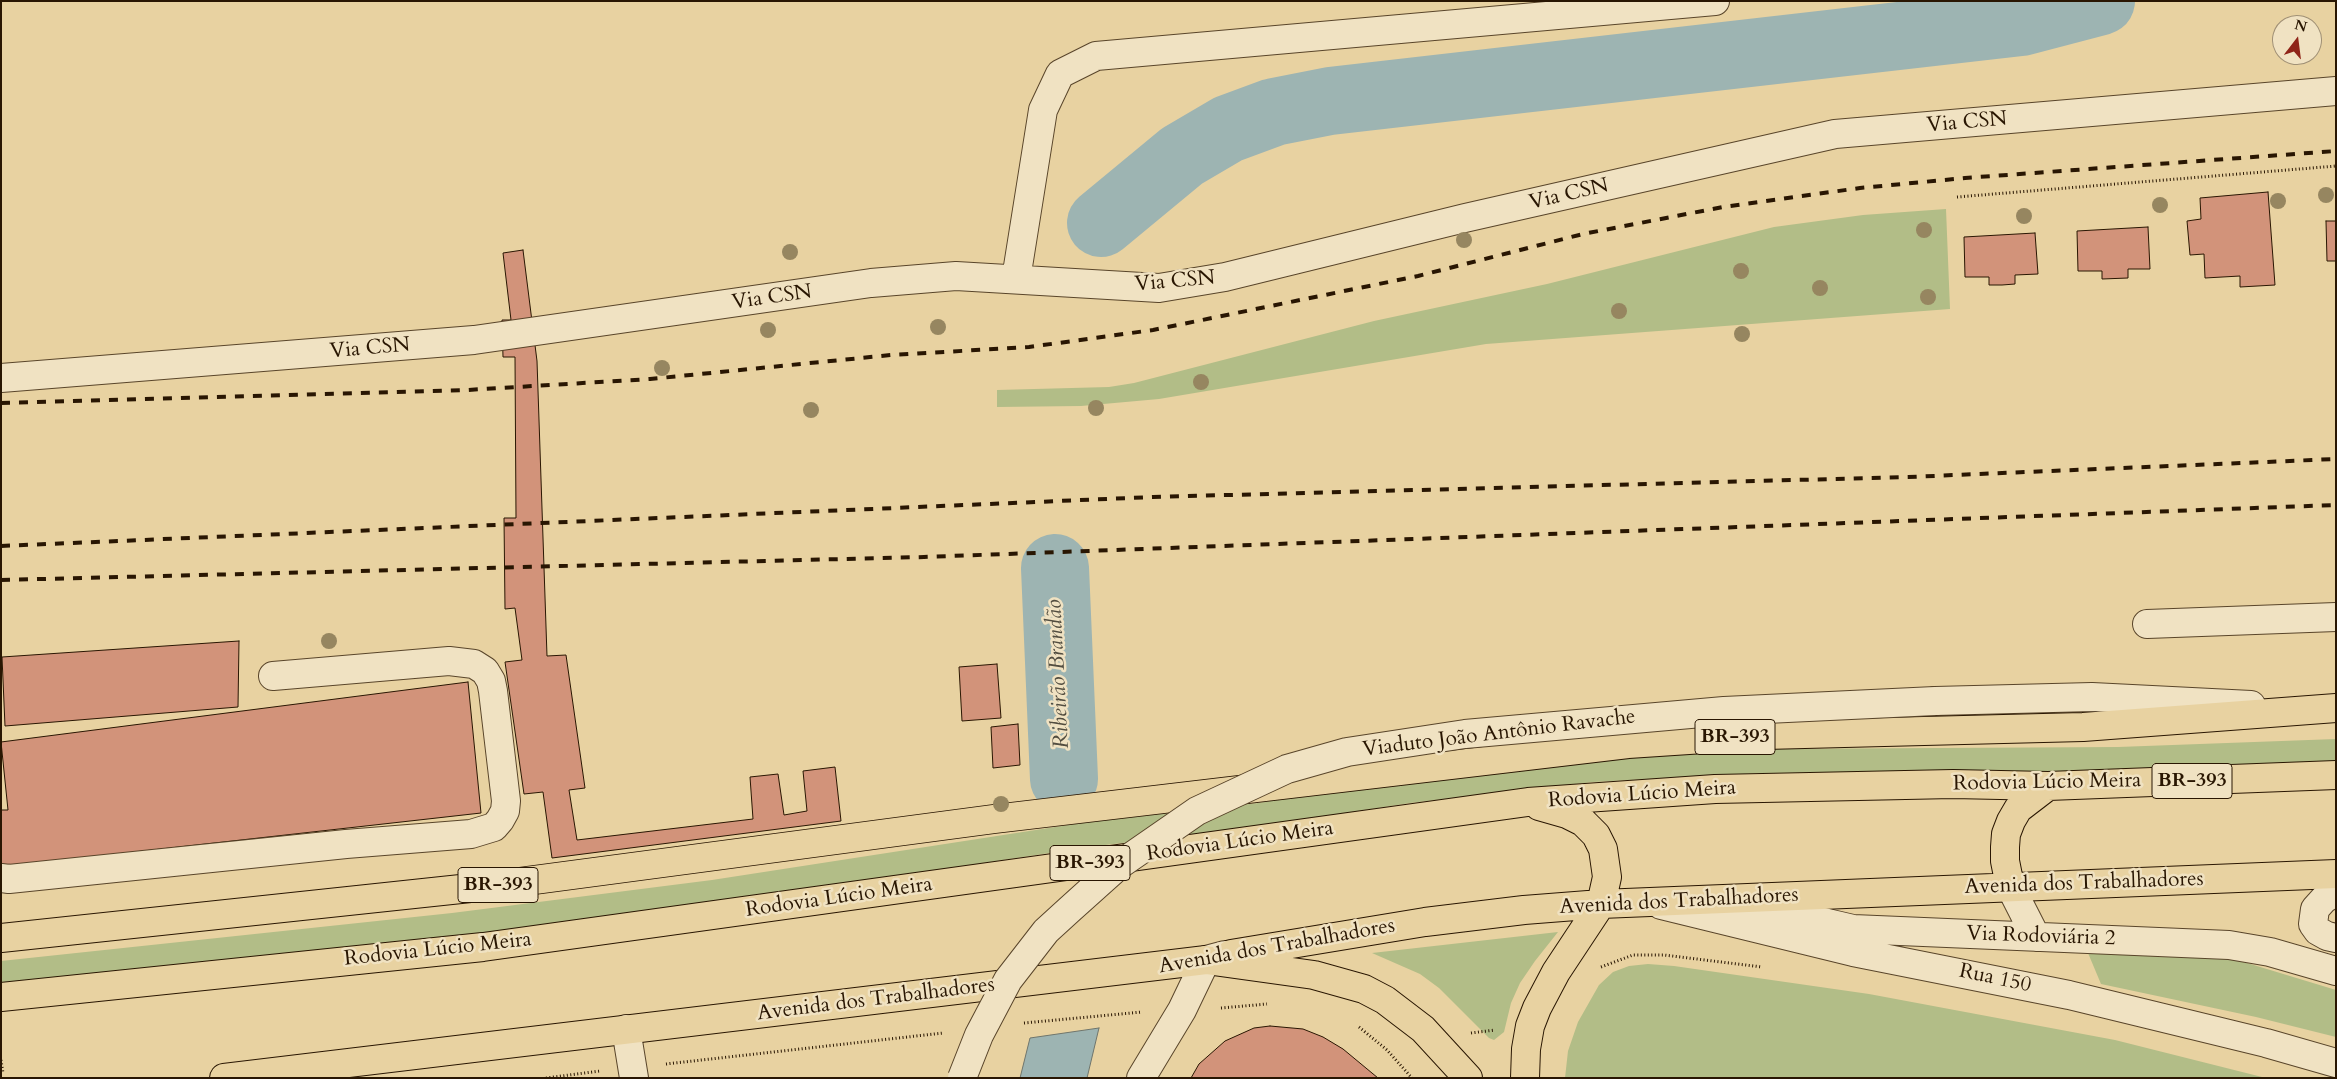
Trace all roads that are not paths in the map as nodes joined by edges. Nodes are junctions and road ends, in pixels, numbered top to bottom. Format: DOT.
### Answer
graph roads {
  1 [pos="1715,1"];
  2 [pos="2336,91"];
  3 [pos="1016,279"];
  4 [pos="1,378"];
  5 [pos="2336,617"];
  6 [pos="2147,624"];
  7 [pos="273,676"];
  8 [pos="2328,708"];
  9 [pos="2336,775"];
  10 [pos="2048,786"];
  11 [pos="1528,802"];
  12 [pos="2336,874"];
  13 [pos="1,878"];
  14 [pos="2010,886"];
  15 [pos="2336,892"];
  16 [pos="1746,898"];
  17 [pos="1652,903"];
  18 [pos="1601,904"];
  19 [pos="2036,937"];
  20 [pos="1,938"];
  21 [pos="2336,938"];
  22 [pos="1215,958"];
  23 [pos="2336,971"];
  24 [pos="1,997"];
  25 [pos="626,1029"];
  26 [pos="2336,1063"];
  27 [pos="633,1073"];
  28 [pos="224,1078"];
  29 [pos="962,1078"];
  30 [pos="1141,1078"];
  31 [pos="1468,1078"];
  32 [pos="1525,1078"];
  1 -- 3 [label="street"];
  2 -- 3 [label="street, Via CSN"];
  3 -- 4 [label="street, Via CSN"];
  5 -- 6 [label="street"];
  7 -- 13 [label="street"];
  8 -- 20 [label="main road, BR-393"];
  8 -- 29 [label="street, Viaduto João Antônio Ravache, bridge"];
  9 -- 10 [label="main road, Rodovia Lúcio Meira / BR-393"];
  10 -- 11 [label="main road, Rodovia Lúcio Meira / BR-393"];
  10 -- 14 [label="main road"];
  11 -- 18 [label="main road"];
  11 -- 24 [label="main road, Rodovia Lúcio Meira / BR-393, bridge"];
  12 -- 14 [label="main road, Avenida dos Trabalhadores"];
  14 -- 16 [label="main road, Avenida dos Trabalhadores"];
  14 -- 19 [label="street"];
  15 -- 21 [label="street"];
  16 -- 17 [label="main road, Avenida dos Trabalhadores"];
  16 -- 19 [label="street, Via Rodoviária 2"];
  17 -- 18 [label="main road, Avenida dos Trabalhadores"];
  17 -- 26 [label="street, Rua 150"];
  18 -- 22 [label="main road, Avenida dos Trabalhadores"];
  18 -- 32 [label="main road"];
  19 -- 23 [label="street, Via Rodoviária 2"];
  22 -- 25 [label="main road, Avenida dos Trabalhadores"];
  22 -- 30 [label="street"];
  22 -- 31 [label="main road"];
  25 -- 27 [label="street"];
  25 -- 28 [label="main road, Avenida dos Trabalhadores"];
}
